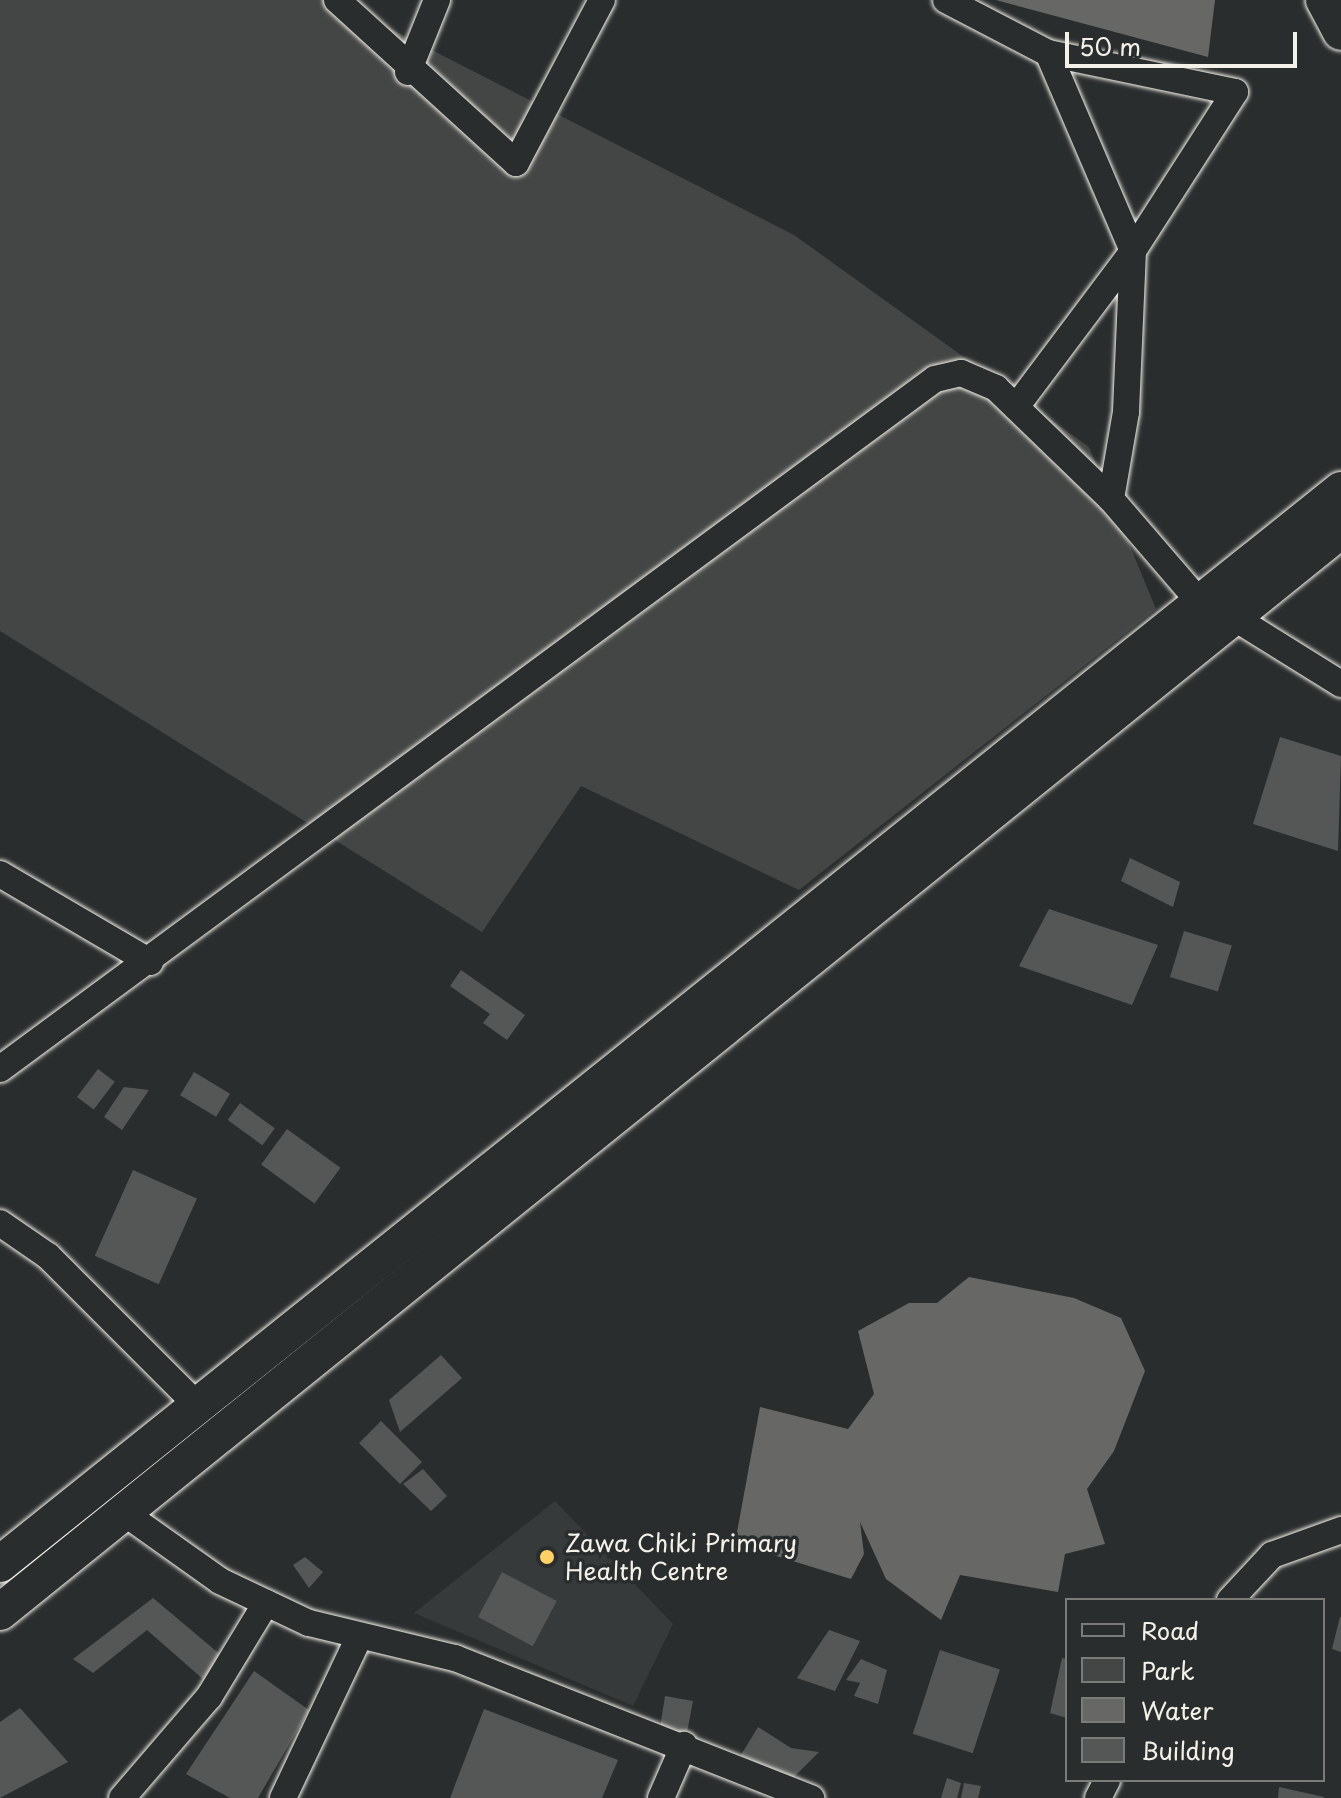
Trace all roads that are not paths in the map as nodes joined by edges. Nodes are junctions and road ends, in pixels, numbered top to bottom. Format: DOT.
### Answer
graph roads {
  1 [pos="337,0"];
  2 [pos="437,0"];
  3 [pos="602,0"];
  4 [pos="946,0"];
  5 [pos="1324,0"];
  6 [pos="1341,32"];
  7 [pos="1048,53"];
  8 [pos="408,72"];
  9 [pos="1133,251"];
  10 [pos="1016,407"];
  11 [pos="1341,490"];
  12 [pos="1111,499"];
  13 [pos="1341,530"];
  14 [pos="1219,612"];
  15 [pos="1341,684"];
  16 [pos="0,874"];
  17 [pos="150,962"];
  18 [pos="0,1069"];
  19 [pos="0,1223"];
  20 [pos="197,1405"];
  21 [pos="123,1512"];
  22 [pos="1341,1530"];
  23 [pos="0,1564"];
  24 [pos="1232,1598"];
  25 [pos="266,1603"];
  26 [pos="0,1612"];
  27 [pos="359,1637"];
  28 [pos="684,1745"];
  29 [pos="122,1798"];
  30 [pos="283,1798"];
  31 [pos="661,1798"];
  32 [pos="811,1798"];
  1 -- 8 [label="street"];
  2 -- 8 [label="street"];
  3 -- 8 [label="street"];
  4 -- 7 [label="street"];
  5 -- 6 [label="street"];
  7 -- 9 [label="street"];
  7 -- 9 [label="street"];
  9 -- 10 [label="street"];
  9 -- 12 [label="street"];
  10 -- 12 [label="street"];
  10 -- 17 [label="street"];
  11 -- 14 [label="street"];
  12 -- 14 [label="street"];
  13 -- 14 [label="street"];
  14 -- 15 [label="street"];
  14 -- 20 [label="street"];
  14 -- 21 [label="street"];
  16 -- 17 [label="street"];
  17 -- 18 [label="street"];
  19 -- 20 [label="street"];
  20 -- 23 [label="street"];
  21 -- 25 [label="street"];
  21 -- 26 [label="street"];
  22 -- 24 [label="street"];
  25 -- 27 [label="street"];
  25 -- 29 [label="street"];
  27 -- 28 [label="street"];
  27 -- 30 [label="street"];
  28 -- 31 [label="street"];
  28 -- 32 [label="street"];
}
